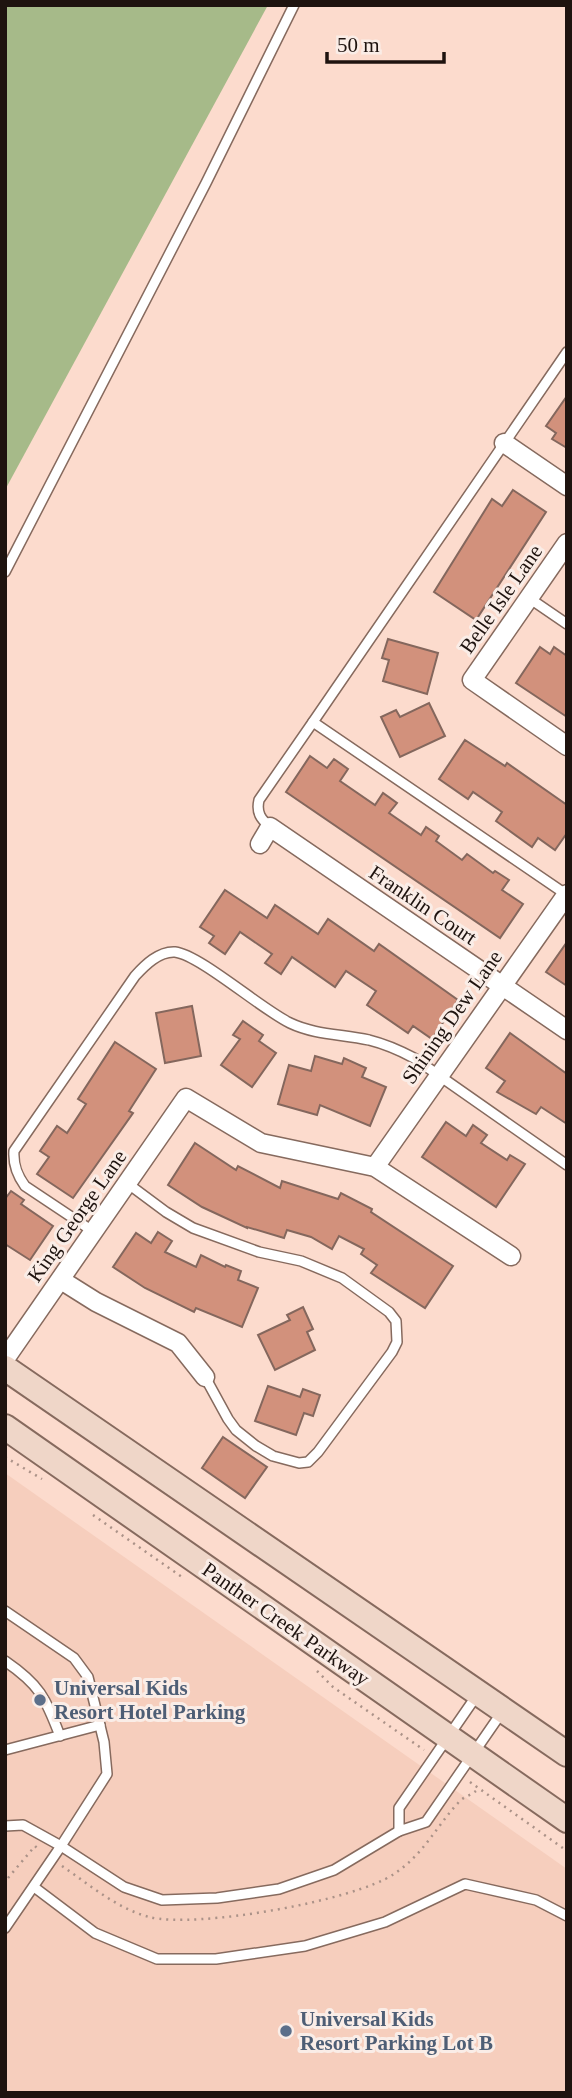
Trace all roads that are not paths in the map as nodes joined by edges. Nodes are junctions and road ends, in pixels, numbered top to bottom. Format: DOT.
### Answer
graph roads {
  1 [pos="294,5"];
  2 [pos="567,352"];
  3 [pos="504,443"];
  4 [pos="567,486"];
  5 [pos="567,543"];
  6 [pos="5,572"];
  7 [pos="529,598"];
  8 [pos="567,624"];
  9 [pos="313,722"];
  10 [pos="567,746"];
  11 [pos="270,827"];
  12 [pos="260,844"];
  13 [pos="567,894"];
  14 [pos="502,986"];
  15 [pos="567,1030"];
  16 [pos="439,1075"];
  17 [pos="567,1165"];
  18 [pos="375,1167"];
  19 [pos="127,1183"];
  20 [pos="94,1232"];
  21 [pos="511,1256"];
  22 [pos="61,1280"];
  23 [pos="5,1359"];
  24 [pos="5,1368"];
  25 [pos="205,1377"];
  26 [pos="5,1427"];
  27 [pos="5,1611"];
  28 [pos="5,1661"];
  29 [pos="477,1693"];
  30 [pos="503,1710"];
  31 [pos="100,1725"];
  32 [pos="60,1736"];
  33 [pos="448,1738"];
  34 [pos="5,1750"];
  35 [pos="473,1754"];
  36 [pos="567,1754"];
  37 [pos="567,1820"];
  38 [pos="5,1826"];
  39 [pos="399,1830"];
  40 [pos="61,1846"];
  41 [pos="34,1887"];
  42 [pos="567,1916"];
  43 [pos="5,1928"];
  1 -- 6 [label="lane"];
  2 -- 3 [label="lane"];
  3 -- 4 [label="street"];
  3 -- 9 [label="lane"];
  5 -- 7 [label="street, Belle Isle Lane"];
  7 -- 8 [label="lane"];
  7 -- 10 [label="street, Belle Isle Lane"];
  9 -- 11 [label="lane"];
  9 -- 13 [label="lane"];
  11 -- 12 [label="street"];
  11 -- 14 [label="street, Franklin Court"];
  13 -- 14 [label="street, Shining Dew Lane"];
  14 -- 15 [label="street, Franklin Court"];
  14 -- 16 [label="street, Shining Dew Lane"];
  16 -- 17 [label="lane"];
  16 -- 18 [label="street, Shining Dew Lane"];
  16 -- 20 [label="lane"];
  18 -- 19 [label="street, King George Lane"];
  18 -- 21 [label="street"];
  19 -- 20 [label="street, King George Lane"];
  19 -- 25 [label="lane"];
  20 -- 22 [label="street, King George Lane"];
  22 -- 23 [label="street, King George Lane"];
  22 -- 25 [label="street"];
  24 -- 29 [label="main road"];
  26 -- 33 [label="main road, Panther Creek Parkway"];
  27 -- 31 [label="lane"];
  28 -- 32 [label="lane"];
  29 -- 30 [label="main road"];
  29 -- 33 [label="lane"];
  30 -- 35 [label="lane"];
  30 -- 36 [label="main road"];
  31 -- 32 [label="lane"];
  31 -- 40 [label="lane"];
  32 -- 34 [label="lane"];
  33 -- 35 [label="main road, Panther Creek Parkway"];
  33 -- 39 [label="lane"];
  35 -- 37 [label="main road, Panther Creek Parkway"];
  35 -- 39 [label="lane"];
  38 -- 40 [label="lane"];
  39 -- 40 [label="lane"];
  40 -- 41 [label="lane"];
  41 -- 42 [label="lane"];
  41 -- 43 [label="lane"];
}
